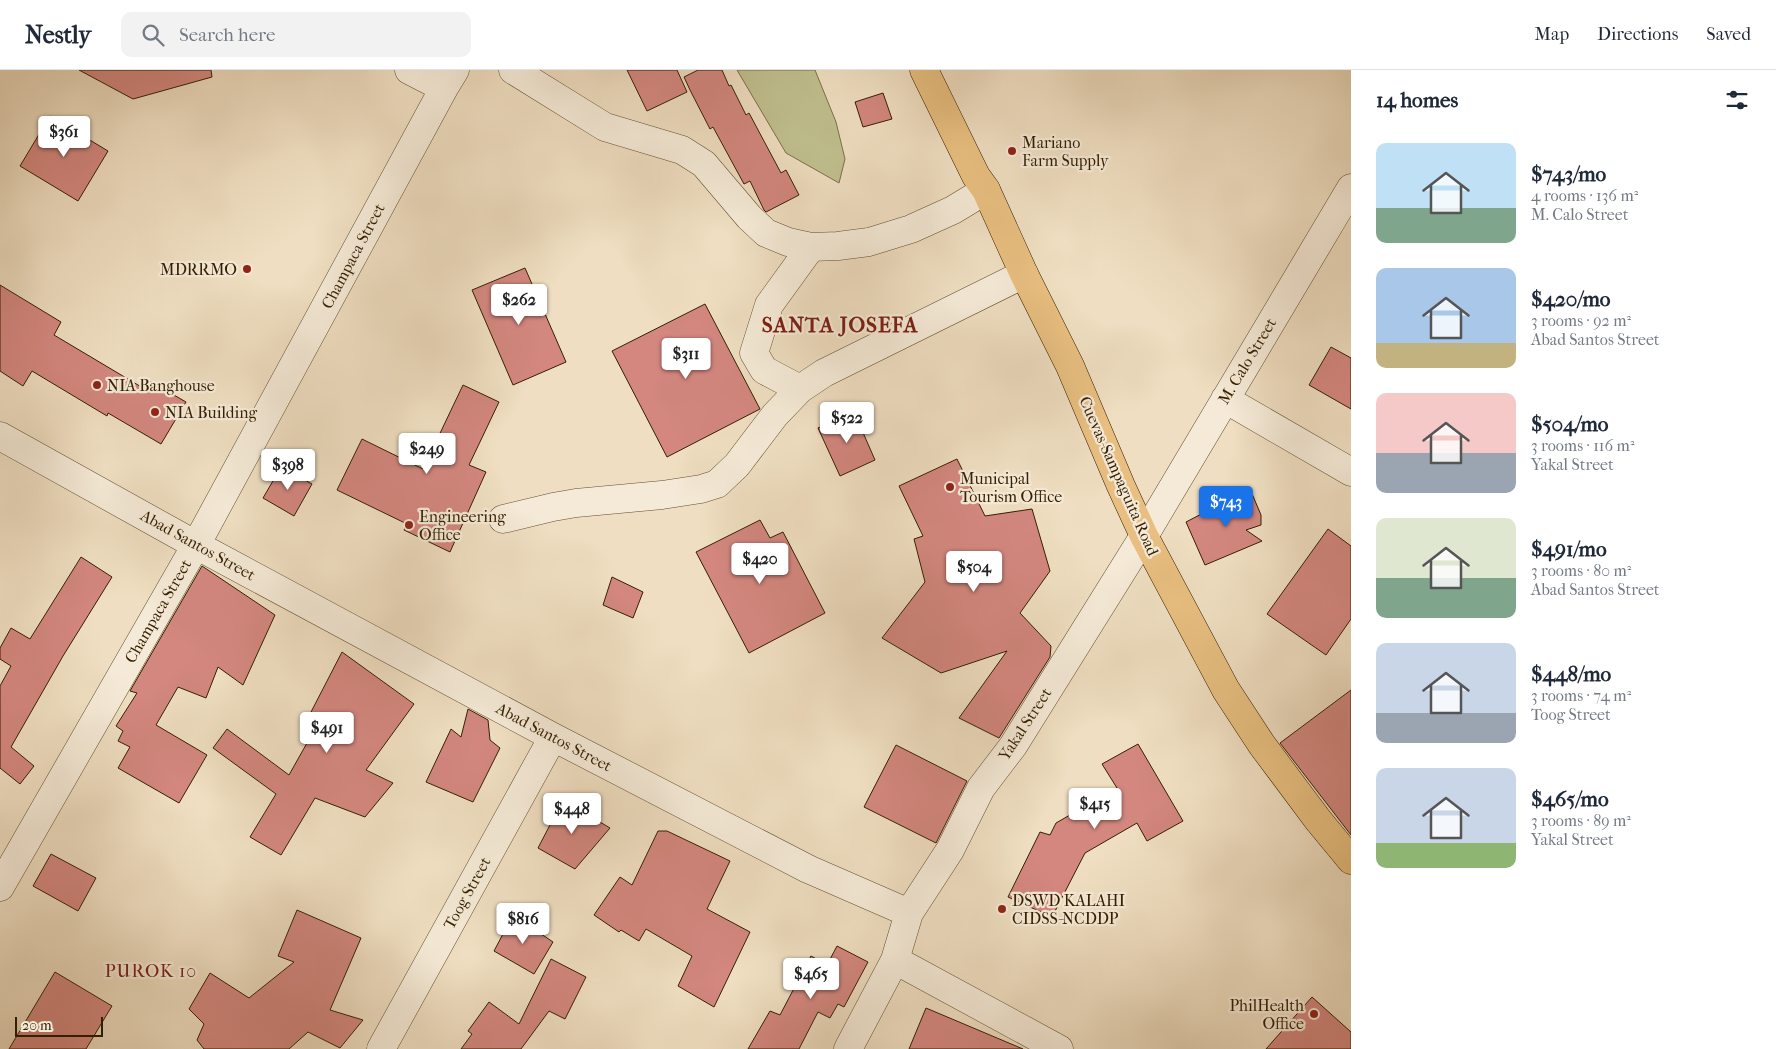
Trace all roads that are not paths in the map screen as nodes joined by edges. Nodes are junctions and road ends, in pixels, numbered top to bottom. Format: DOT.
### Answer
graph roads {
  1 [pos="409,70"];
  2 [pos="513,70"];
  3 [pos="924,70"];
  4 [pos="449,79"];
  5 [pos="1351,188"];
  6 [pos="986,190"];
  7 [pos="811,248"];
  8 [pos="1024,274"];
  9 [pos="800,390"];
  10 [pos="1225,399"];
  11 [pos="0,436"];
  12 [pos="1351,472"];
  13 [pos="503,519"];
  14 [pos="1144,536"];
  15 [pos="196,545"];
  16 [pos="552,737"];
  17 [pos="1351,860"];
  18 [pos="0,886"];
  19 [pos="909,913"];
  20 [pos="895,960"];
  21 [pos="380,1049"];
  22 [pos="848,1049"];
  23 [pos="1059,1049"];
  1 -- 4 [label="street"];
  2 -- 7 [label="street"];
  3 -- 6 [label="main road, Cuevas-Sampaguita Road"];
  4 -- 15 [label="street, Champaca Street"];
  5 -- 10 [label="street, M. Calo Street"];
  6 -- 7 [label="street"];
  6 -- 8 [label="main road, Cuevas-Sampaguita Road"];
  7 -- 9 [label="street"];
  8 -- 9 [label="street"];
  8 -- 14 [label="main road, Cuevas-Sampaguita Road"];
  9 -- 13 [label="street"];
  10 -- 12 [label="street"];
  10 -- 14 [label="street, M. Calo Street"];
  11 -- 15 [label="street, Abad Santos Street"];
  14 -- 17 [label="main road, Cuevas-Sampaguita Road"];
  14 -- 19 [label="street, Yakal Street"];
  15 -- 16 [label="street, Abad Santos Street"];
  15 -- 18 [label="street, Champaca Street"];
  16 -- 19 [label="street, Abad Santos Street"];
  16 -- 21 [label="street, Toog Street"];
  19 -- 20 [label="street"];
  20 -- 22 [label="street"];
  20 -- 23 [label="street"];
}
